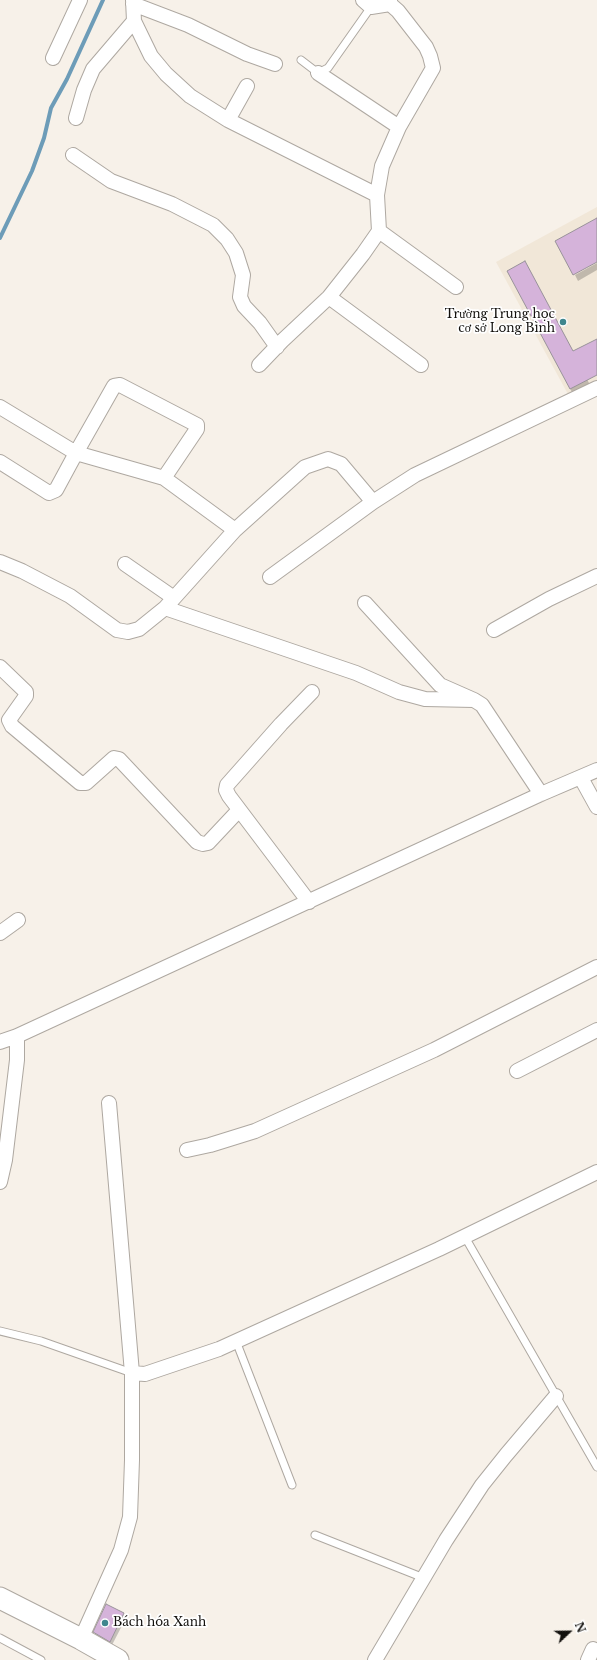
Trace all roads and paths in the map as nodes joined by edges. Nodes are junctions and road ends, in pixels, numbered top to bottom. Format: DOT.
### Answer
graph roads {
  1 [pos="80,0"];
  2 [pos="133,2"];
  3 [pos="390,2"];
  4 [pos="367,4"];
  5 [pos="134,21"];
  6 [pos="53,58"];
  7 [pos="301,60"];
  8 [pos="275,64"];
  9 [pos="318,73"];
  10 [pos="247,86"];
  11 [pos="76,118"];
  12 [pos="228,120"];
  13 [pos="399,127"];
  14 [pos="73,155"];
  15 [pos="377,195"];
  16 [pos="379,231"];
  17 [pos="456,287"];
  18 [pos="329,297"];
  19 [pos="276,346"];
  20 [pos="259,365"];
  21 [pos="421,365"];
  22 [pos="597,388"];
  23 [pos="0,407"];
  24 [pos="76,453"];
  25 [pos="0,462"];
  26 [pos="164,478"];
  27 [pos="373,502"];
  28 [pos="235,530"];
  29 [pos="0,562"];
  30 [pos="126,564"];
  31 [pos="597,576"];
  32 [pos="270,577"];
  33 [pos="170,603"];
  34 [pos="365,603"];
  35 [pos="494,630"];
  36 [pos="0,667"];
  37 [pos="312,692"];
  38 [pos="474,700"];
  39 [pos="597,770"];
  40 [pos="581,778"];
  41 [pos="541,794"];
  42 [pos="597,807"];
  43 [pos="239,810"];
  44 [pos="309,902"];
  45 [pos="18,920"];
  46 [pos="0,933"];
  47 [pos="597,967"];
  48 [pos="597,1030"];
  49 [pos="17,1036"];
  50 [pos="0,1042"];
  51 [pos="517,1071"];
  52 [pos="109,1103"];
  53 [pos="187,1150"];
  54 [pos="597,1172"];
  55 [pos="0,1182"];
  56 [pos="465,1237"];
  57 [pos="0,1331"];
  58 [pos="236,1341"];
  59 [pos="132,1373"];
  60 [pos="556,1396"];
  61 [pos="597,1467"];
  62 [pos="292,1485"];
  63 [pos="315,1535"];
  64 [pos="424,1578"];
  65 [pos="0,1598"];
  66 [pos="0,1638"];
  67 [pos="81,1639"];
  68 [pos="40,1660"];
  69 [pos="118,1660"];
  70 [pos="376,1660"];
  1 -- 6 [label="street"];
  2 -- 5 [label="street"];
  2 -- 8 [label="street"];
  3 -- 4 [label="street"];
  3 -- 13 [label="street"];
  4 -- 9 [label="lane"];
  5 -- 11 [label="street"];
  5 -- 12 [label="street"];
  7 -- 9 [label="lane"];
  9 -- 13 [label="street"];
  10 -- 12 [label="street"];
  12 -- 15 [label="street"];
  13 -- 15 [label="street"];
  14 -- 19 [label="street"];
  15 -- 16 [label="street"];
  16 -- 17 [label="street"];
  16 -- 18 [label="street"];
  18 -- 19 [label="street"];
  18 -- 21 [label="street"];
  19 -- 20 [label="street"];
  22 -- 27 [label="street"];
  23 -- 24 [label="street"];
  24 -- 25 [label="street"];
  24 -- 26 [label="street"];
  24 -- 26 [label="street"];
  26 -- 28 [label="street"];
  27 -- 28 [label="street"];
  27 -- 32 [label="street"];
  28 -- 33 [label="street"];
  29 -- 33 [label="street"];
  30 -- 33 [label="street"];
  31 -- 35 [label="street"];
  33 -- 38 [label="street"];
  34 -- 38 [label="street"];
  36 -- 43 [label="street"];
  37 -- 43 [label="street"];
  38 -- 41 [label="street"];
  39 -- 40 [label="street"];
  40 -- 41 [label="street"];
  40 -- 42 [label="street"];
  41 -- 44 [label="street"];
  43 -- 44 [label="street"];
  44 -- 49 [label="street"];
  45 -- 46 [label="street"];
  47 -- 53 [label="street"];
  48 -- 51 [label="street"];
  49 -- 50 [label="street"];
  49 -- 55 [label="street"];
  52 -- 59 [label="street"];
  54 -- 56 [label="street"];
  56 -- 58 [label="street"];
  56 -- 60 [label="lane"];
  57 -- 59 [label="lane"];
  58 -- 59 [label="street"];
  58 -- 62 [label="lane"];
  59 -- 67 [label="street"];
  60 -- 61 [label="lane"];
  60 -- 64 [label="street"];
  63 -- 64 [label="lane"];
  64 -- 70 [label="street"];
  65 -- 67 [label="street"];
  66 -- 68 [label="lane"];
  67 -- 69 [label="street"];
}
